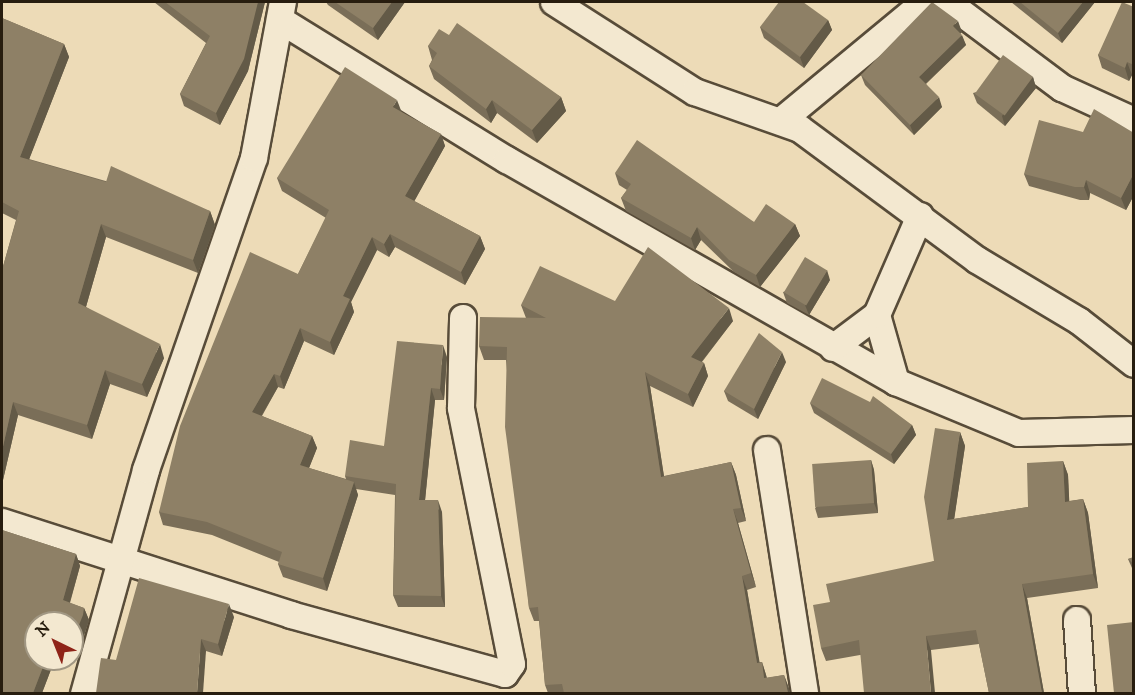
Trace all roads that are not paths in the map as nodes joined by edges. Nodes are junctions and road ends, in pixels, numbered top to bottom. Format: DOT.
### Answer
graph roads {
  1 [pos="554,2"];
  2 [pos="925,2"];
  3 [pos="947,2"];
  4 [pos="282,11"];
  5 [pos="810,95"];
  6 [pos="781,121"];
  7 [pos="1134,121"];
  8 [pos="818,142"];
  9 [pos="920,216"];
  10 [pos="877,315"];
  11 [pos="463,318"];
  12 [pos="833,348"];
  13 [pos="1134,364"];
  14 [pos="896,382"];
  15 [pos="1134,430"];
  16 [pos="767,450"];
  17 [pos="2,522"];
  18 [pos="122,557"];
  19 [pos="1077,620"];
  20 [pos="84,693"];
  21 [pos="805,693"];
  22 [pos="1083,693"];
  1 -- 6 [label="street"];
  2 -- 5 [label="street"];
  3 -- 7 [label="street"];
  4 -- 12 [label="street"];
  4 -- 18 [label="street"];
  5 -- 6 [label="street"];
  5 -- 8 [label="street"];
  6 -- 8 [label="street"];
  8 -- 9 [label="street"];
  9 -- 10 [label="street"];
  9 -- 13 [label="street"];
  10 -- 12 [label="street"];
  10 -- 14 [label="street"];
  11 -- 18 [label="street"];
  12 -- 14 [label="street"];
  14 -- 15 [label="street"];
  16 -- 21 [label="street"];
  17 -- 18 [label="street"];
  18 -- 20 [label="street"];
  19 -- 22 [label="street"];
}
